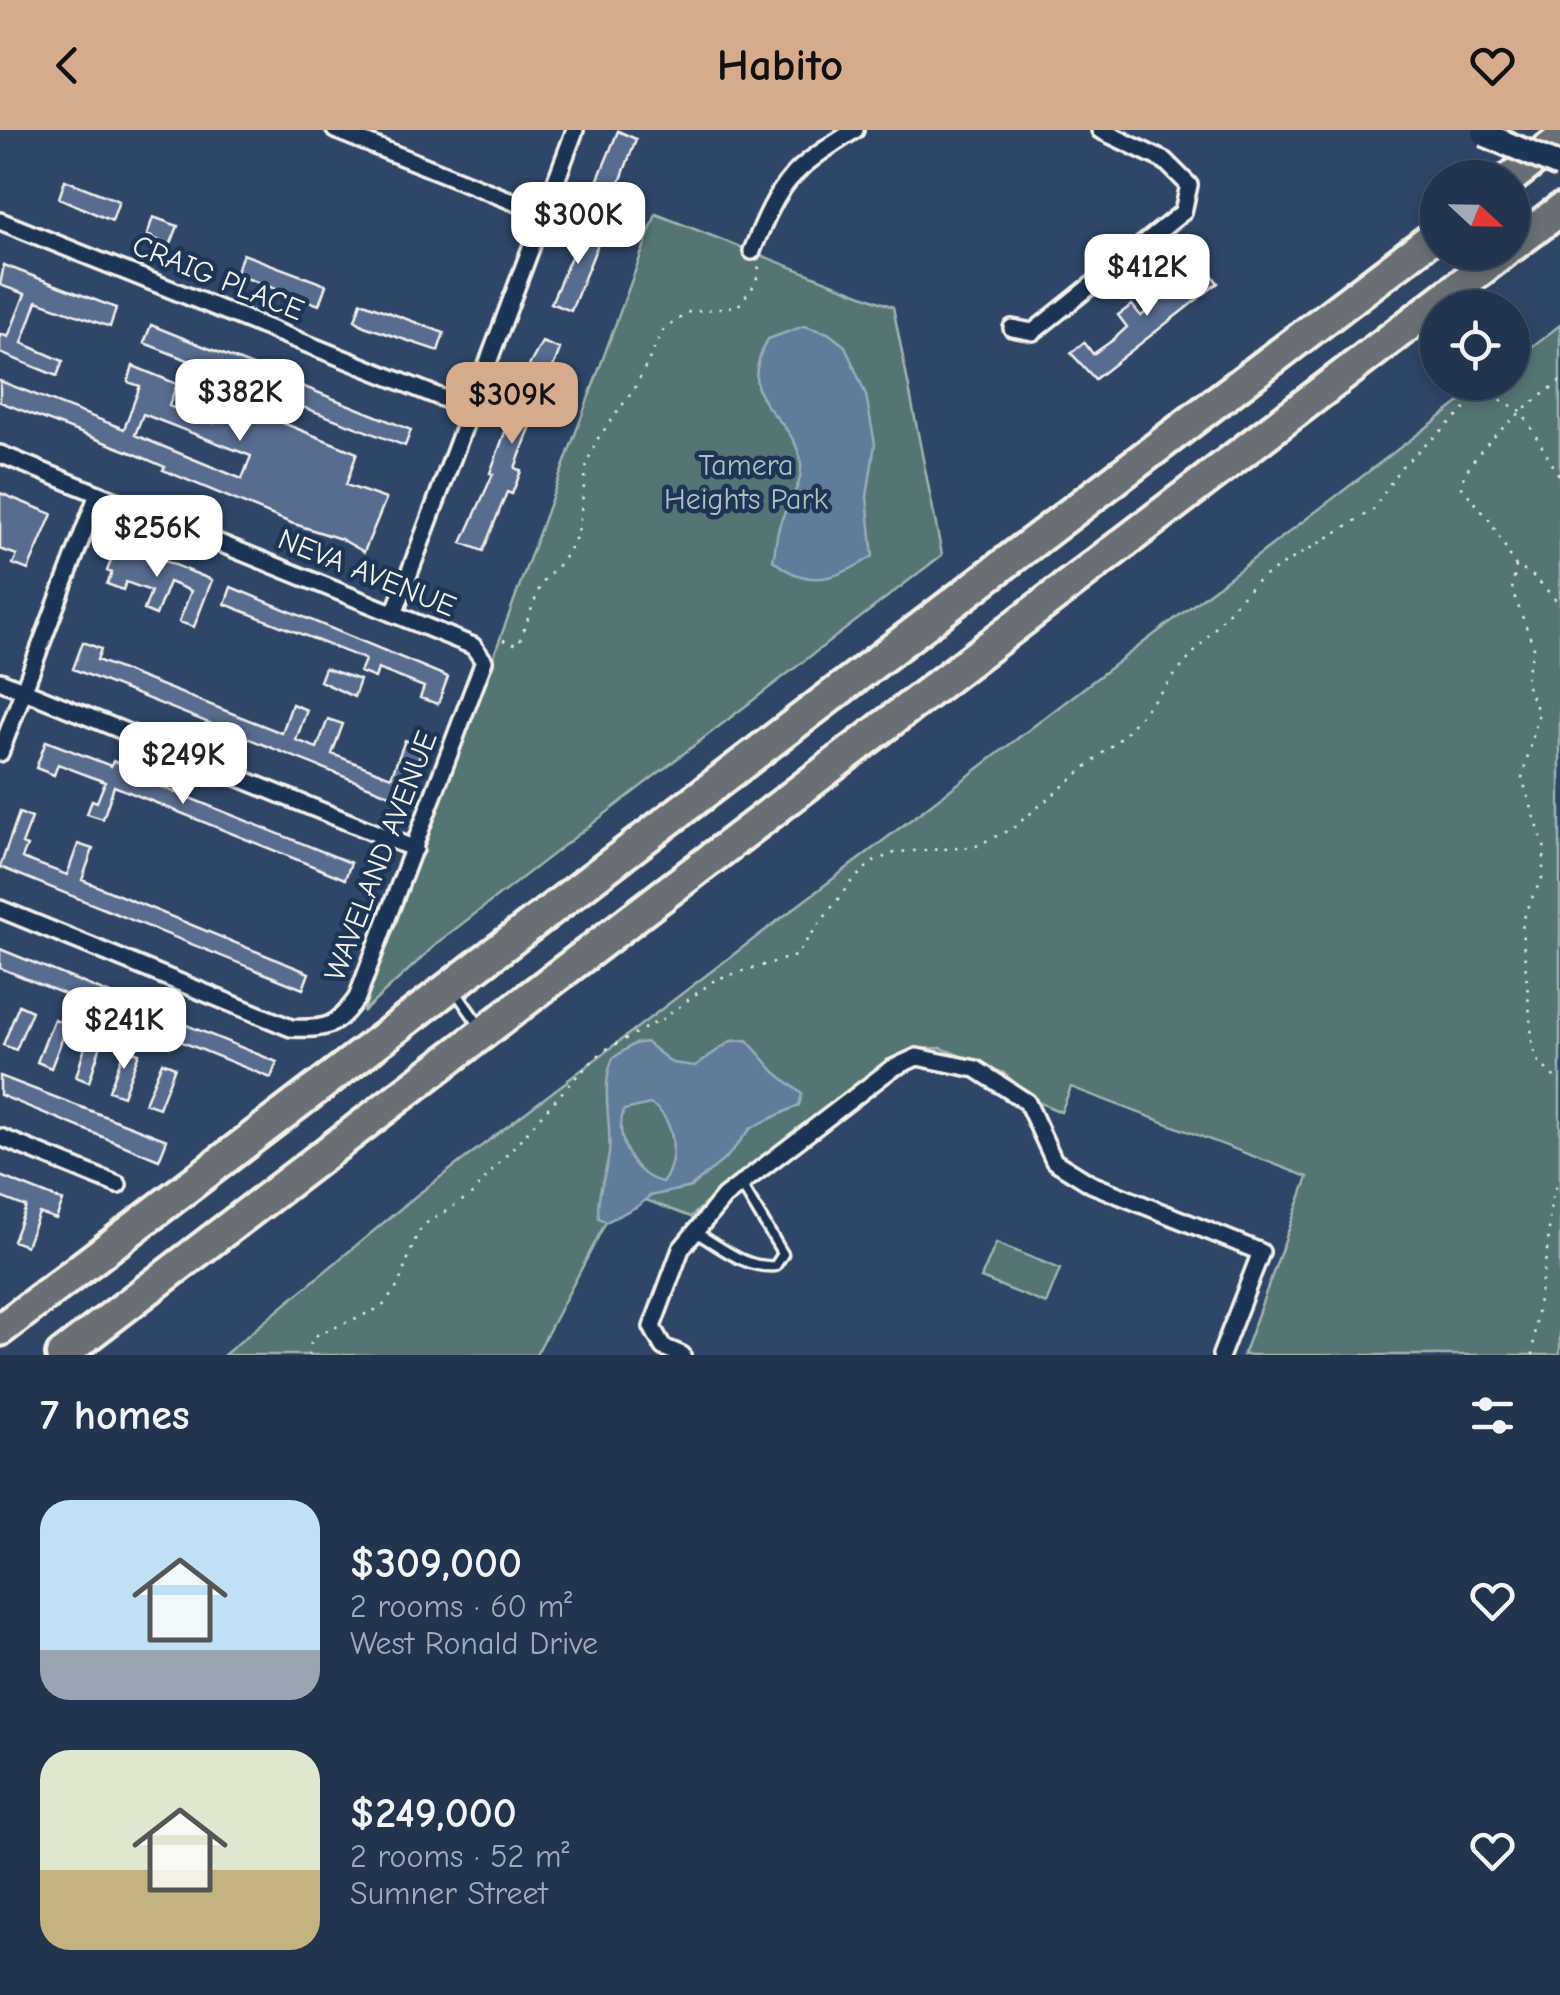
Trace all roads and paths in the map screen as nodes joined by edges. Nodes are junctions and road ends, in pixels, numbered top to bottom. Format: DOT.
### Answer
graph roads {
  1 [pos="335,130"];
  2 [pos="575,130"];
  3 [pos="855,130"];
  4 [pos="1100,130"];
  5 [pos="1484,134"];
  6 [pos="1560,140"];
  7 [pos="1530,163"];
  8 [pos="1560,166"];
  9 [pos="1560,210"];
  10 [pos="544,214"];
  11 [pos="0,221"];
  12 [pos="1530,232"];
  13 [pos="1420,247"];
  14 [pos="752,251"];
  15 [pos="1480,270"];
  16 [pos="1012,328"];
  17 [pos="1560,381"];
  18 [pos="472,410"];
  19 [pos="1521,411"];
  20 [pos="0,454"];
  21 [pos="1560,477"];
  22 [pos="98,494"];
  23 [pos="1516,566"];
  24 [pos="1560,605"];
  25 [pos="394,614"];
  26 [pos="503,640"];
  27 [pos="484,661"];
  28 [pos="0,681"];
  29 [pos="23,690"];
  30 [pos="0,752"];
  31 [pos="415,849"];
  32 [pos="0,909"];
  33 [pos="451,984"];
  34 [pos="484,1032"];
  35 [pos="1560,1083"];
  36 [pos="0,1138"];
  37 [pos="1560,1180"];
  38 [pos="741,1184"];
  39 [pos="118,1185"];
  40 [pos="695,1232"];
  41 [pos="0,1330"];
  42 [pos="62,1355"];
  43 [pos="308,1355"];
  44 [pos="682,1355"];
  45 [pos="1222,1355"];
  46 [pos="1533,1355"];
  1 -- 10 [label="street"];
  2 -- 10 [label="street"];
  3 -- 14 [label="street"];
  4 -- 16 [label="street"];
  5 -- 8 [label="street, bridge"];
  6 -- 7 [label="highway"];
  9 -- 12 [label="highway"];
  10 -- 18 [label="street"];
  11 -- 18 [label="street, CRAIG PLACE"];
  13 -- 33 [label="highway"];
  14 -- 26 [label="path"];
  15 -- 34 [label="highway"];
  17 -- 19 [label="path"];
  18 -- 25 [label="street"];
  19 -- 21 [label="path"];
  19 -- 23 [label="path"];
  19 -- 43 [label="path"];
  20 -- 22 [label="street, NEVA AVENUE"];
  22 -- 25 [label="street, NEVA AVENUE"];
  22 -- 29 [label="street"];
  23 -- 24 [label="path"];
  23 -- 35 [label="path"];
  25 -- 27 [label="street, NEVA AVENUE"];
  27 -- 31 [label="street, WAVELAND AVENUE"];
  28 -- 29 [label="street"];
  29 -- 30 [label="street"];
  29 -- 31 [label="street"];
  31 -- 32 [label="street, WAVELAND AVENUE"];
  33 -- 34 [label="lane"];
  33 -- 41 [label="highway"];
  34 -- 42 [label="highway"];
  36 -- 39 [label="street"];
  37 -- 46 [label="path"];
  38 -- 40 [label="street"];
  38 -- 40 [label="lane"];
  38 -- 45 [label="street"];
  40 -- 44 [label="street"];
}
